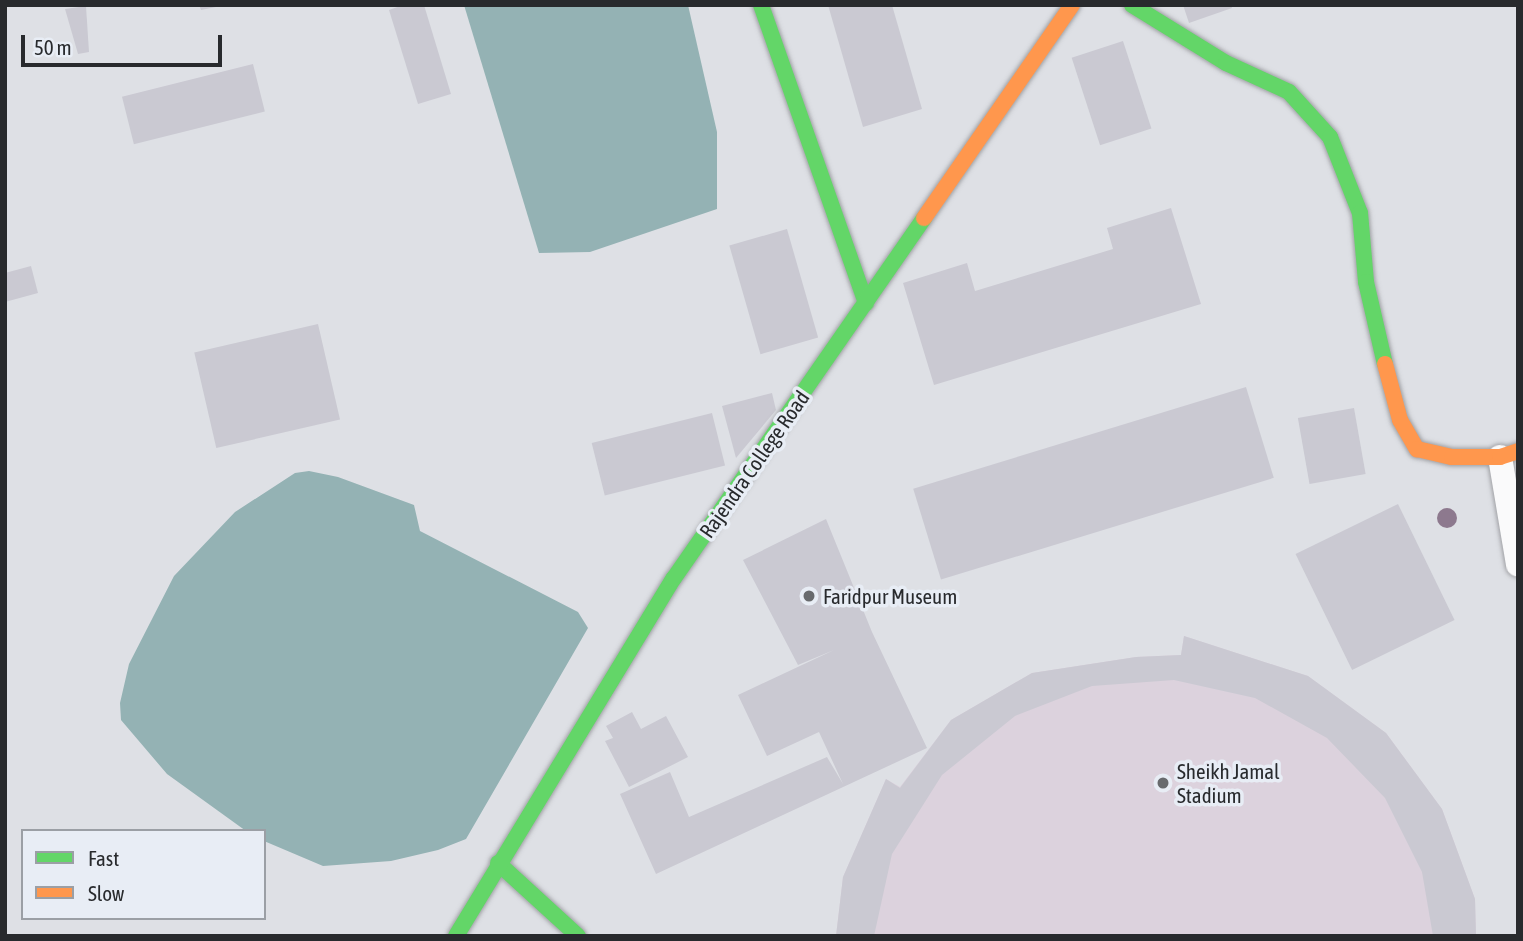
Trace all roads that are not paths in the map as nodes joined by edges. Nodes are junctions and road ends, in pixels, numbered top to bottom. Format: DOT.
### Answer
graph roads {
  1 [pos="761,5"];
  2 [pos="1072,5"];
  3 [pos="1132,5"];
  4 [pos="866,303"];
  5 [pos="1509,454"];
  6 [pos="1518,564"];
  7 [pos="498,863"];
  8 [pos="456,936"];
  9 [pos="578,936"];
  1 -- 4 [label="street"];
  2 -- 4 [label="street, Rajendra College Road"];
  3 -- 5 [label="street"];
  4 -- 7 [label="street, Rajendra College Road"];
  5 -- 6 [label="street"];
  7 -- 8 [label="street, Rajendra College Road"];
  7 -- 9 [label="street"];
}
